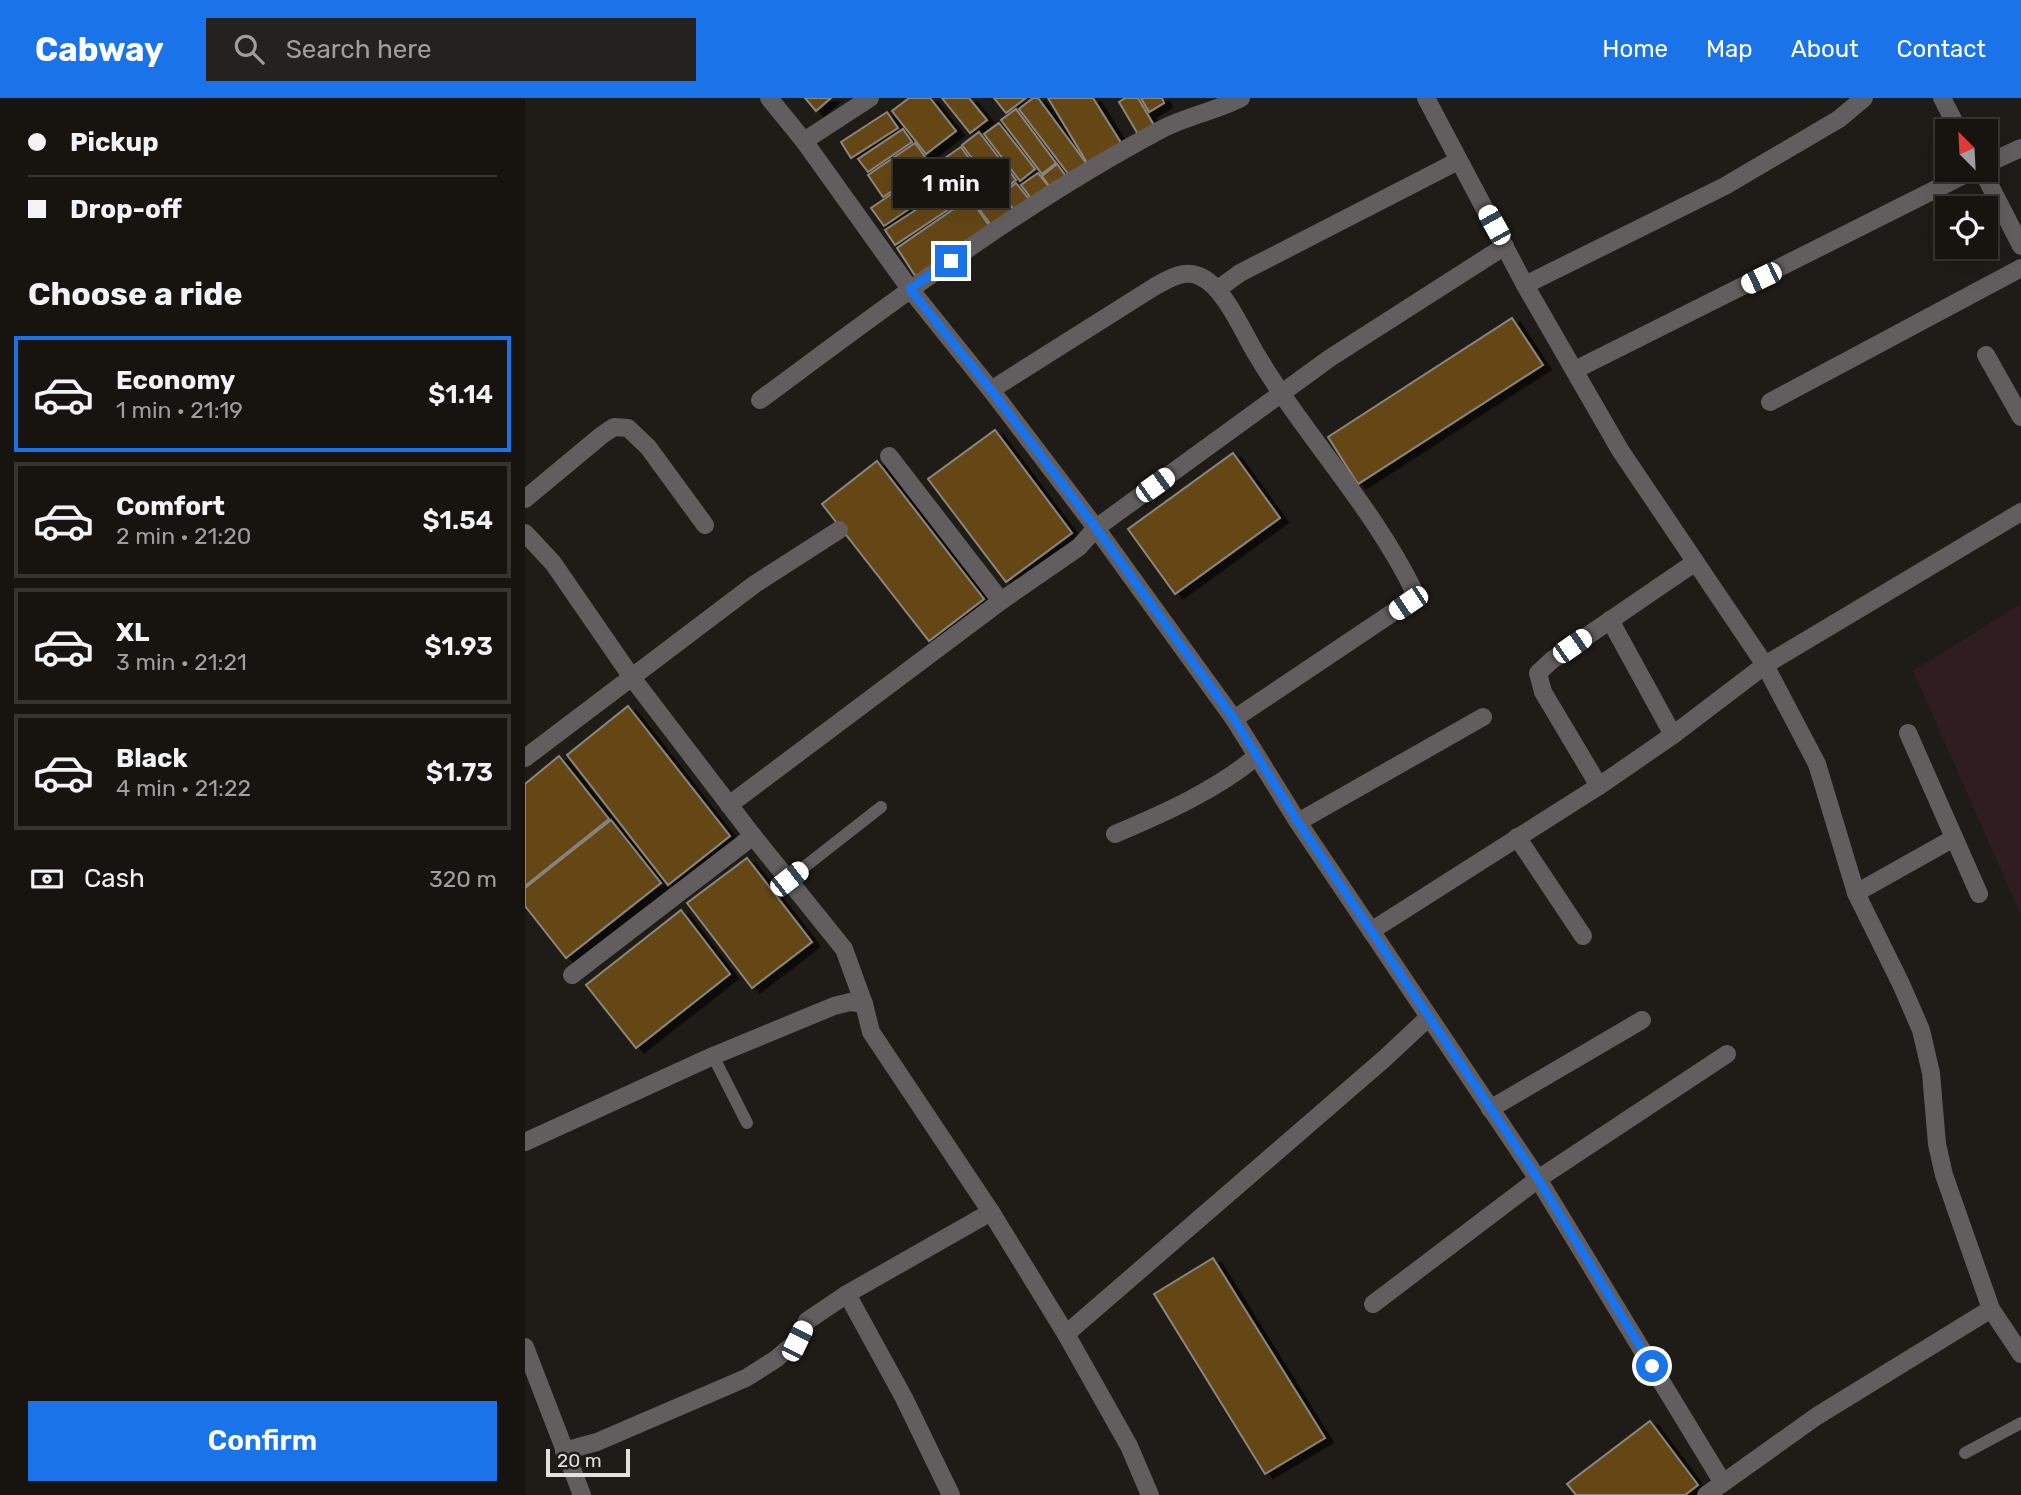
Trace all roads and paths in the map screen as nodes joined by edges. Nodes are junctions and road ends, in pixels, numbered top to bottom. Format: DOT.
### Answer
graph roads {
  1 [pos="769,98"];
  2 [pos="870,98"];
  3 [pos="1241,98"];
  4 [pos="1864,98"];
  5 [pos="1942,98"];
  6 [pos="1432,100"];
  7 [pos="1953,119"];
  8 [pos="804,141"];
  9 [pos="2021,148"];
  10 [pos="1999,158"];
  11 [pos="1458,162"];
  12 [pos="1951,182"];
  13 [pos="1988,182"];
  14 [pos="1505,246"];
  15 [pos="2021,246"];
  16 [pos="2021,268"];
  17 [pos="1525,285"];
  18 [pos="910,289"];
  19 [pos="1218,289"];
  20 [pos="1986,355"];
  21 [pos="1575,370"];
  22 [pos="991,390"];
  23 [pos="1279,393"];
  24 [pos="760,400"];
  25 [pos="1770,402"];
  26 [pos="2021,418"];
  27 [pos="889,456"];
  28 [pos="525,499"];
  29 [pos="2021,512"];
  30 [pos="705,525"];
  31 [pos="1096,528"];
  32 [pos="839,530"];
  33 [pos="525,533"];
  34 [pos="1695,563"];
  35 [pos="1001,601"];
  36 [pos="1610,620"];
  37 [pos="1765,665"];
  38 [pos="633,679"];
  39 [pos="1483,717"];
  40 [pos="1234,719"];
  41 [pos="1908,733"];
  42 [pos="1673,735"];
  43 [pos="1257,756"];
  44 [pos="525,758"];
  45 [pos="1599,786"];
  46 [pos="729,805"];
  47 [pos="881,807"];
  48 [pos="1298,822"];
  49 [pos="1115,835"];
  50 [pos="753,836"];
  51 [pos="1517,837"];
  52 [pos="1954,838"];
  53 [pos="789,879"];
  54 [pos="1856,893"];
  55 [pos="1979,894"];
  56 [pos="1371,931"];
  57 [pos="1583,936"];
  58 [pos="572,975"];
  59 [pos="864,1004"];
  60 [pos="1429,1017"];
  61 [pos="1642,1020"];
  62 [pos="1727,1054"];
  63 [pos="713,1056"];
  64 [pos="1490,1109"];
  65 [pos="747,1122"];
  66 [pos="525,1142"];
  67 [pos="1538,1179"];
  68 [pos="991,1212"];
  69 [pos="847,1294"];
  70 [pos="1373,1304"];
  71 [pos="1991,1309"];
  72 [pos="1066,1334"];
  73 [pos="525,1347"];
  74 [pos="2021,1354"];
  75 [pos="2021,1423"];
  76 [pos="564,1451"];
  77 [pos="1965,1453"];
  78 [pos="1723,1483"];
  79 [pos="582,1495"];
  80 [pos="951,1495"];
  81 [pos="1150,1495"];
  82 [pos="1706,1495"];
  1 -- 8 [label="street"];
  2 -- 8 [label="street"];
  3 -- 18 [label="street"];
  4 -- 17 [label="street"];
  5 -- 7 [label="street"];
  6 -- 11 [label="street"];
  8 -- 18 [label="street"];
  9 -- 10 [label="street"];
  11 -- 14 [label="street"];
  11 -- 19 [label="street"];
  12 -- 21 [label="street"];
  13 -- 15 [label="street"];
  14 -- 17 [label="street"];
  14 -- 23 [label="street"];
  16 -- 25 [label="street"];
  17 -- 21 [label="street"];
  18 -- 22 [label="street"];
  18 -- 24 [label="street"];
  19 -- 22 [label="street"];
  19 -- 23 [label="street"];
  20 -- 26 [label="street"];
  21 -- 34 [label="street"];
  22 -- 31 [label="street"];
  23 -- 31 [label="street"];
  23 -- 40 [label="street"];
  27 -- 35 [label="street"];
  28 -- 30 [label="street"];
  29 -- 37 [label="street"];
  31 -- 35 [label="street"];
  31 -- 40 [label="street"];
  32 -- 38 [label="street"];
  33 -- 38 [label="street"];
  34 -- 36 [label="street"];
  34 -- 37 [label="street"];
  35 -- 46 [label="street"];
  36 -- 42 [label="street"];
  36 -- 45 [label="street"];
  37 -- 42 [label="street"];
  37 -- 54 [label="street"];
  38 -- 44 [label="street"];
  38 -- 46 [label="street"];
  39 -- 48 [label="street"];
  40 -- 43 [label="street"];
  41 -- 52 [label="street"];
  42 -- 45 [label="street"];
  43 -- 48 [label="street"];
  43 -- 49 [label="street"];
  45 -- 51 [label="street"];
  46 -- 50 [label="street"];
  47 -- 53 [label="lane"];
  48 -- 56 [label="street"];
  50 -- 53 [label="street"];
  50 -- 58 [label="street"];
  51 -- 56 [label="street"];
  51 -- 57 [label="street"];
  52 -- 54 [label="street"];
  52 -- 55 [label="street"];
  53 -- 59 [label="street"];
  54 -- 71 [label="street"];
  56 -- 60 [label="street"];
  59 -- 63 [label="street"];
  59 -- 68 [label="street"];
  60 -- 64 [label="street"];
  60 -- 72 [label="street"];
  61 -- 64 [label="street"];
  62 -- 67 [label="street"];
  63 -- 65 [label="lane"];
  63 -- 66 [label="street"];
  64 -- 67 [label="street"];
  67 -- 70 [label="street"];
  67 -- 78 [label="street"];
  68 -- 69 [label="street"];
  68 -- 72 [label="street"];
  69 -- 76 [label="street"];
  69 -- 80 [label="street"];
  71 -- 74 [label="street"];
  71 -- 78 [label="street"];
  72 -- 81 [label="street"];
  73 -- 76 [label="street"];
  75 -- 77 [label="lane"];
  76 -- 79 [label="street"];
  78 -- 82 [label="street"];
}
